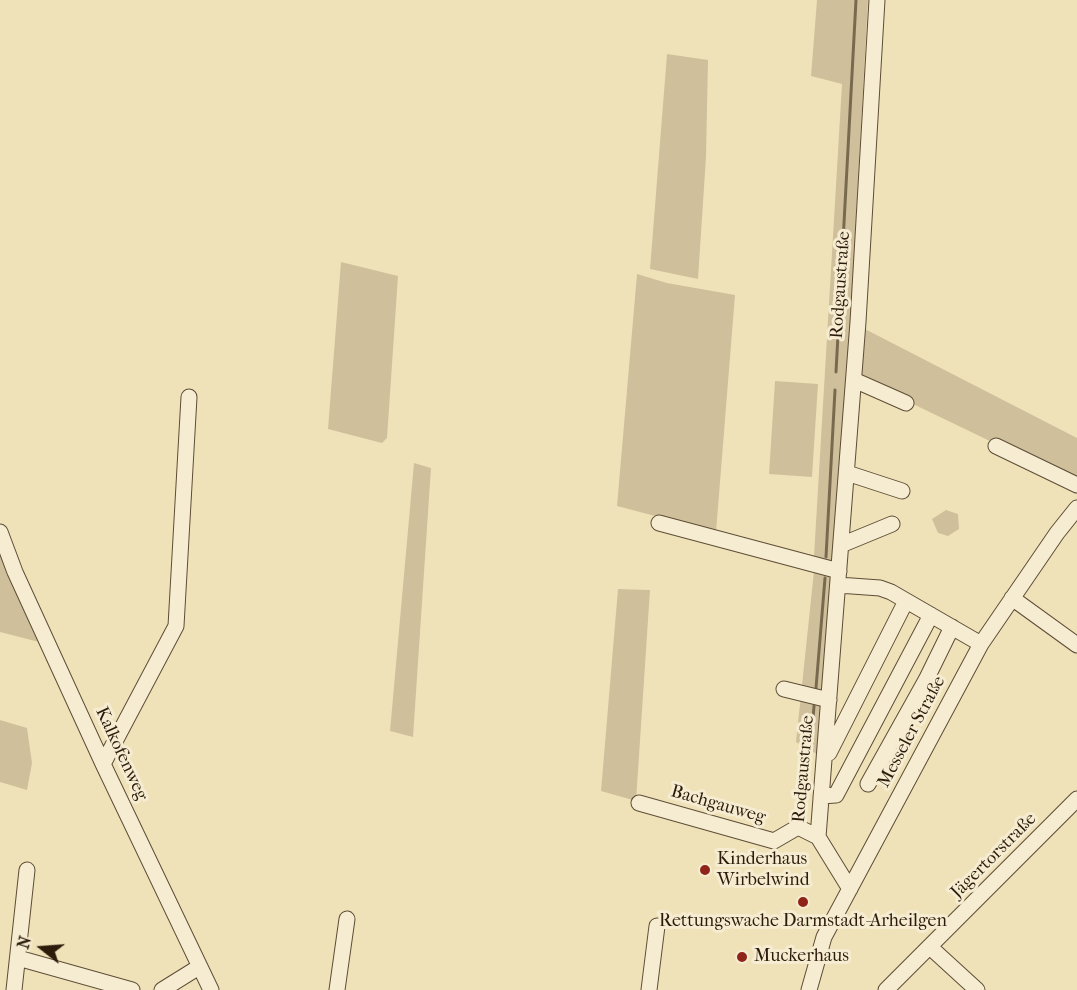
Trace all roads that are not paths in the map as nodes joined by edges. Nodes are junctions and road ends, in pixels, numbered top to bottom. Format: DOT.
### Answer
graph roads {
  1 [pos="877,0"];
  2 [pos="854,380"];
  3 [pos="189,397"];
  4 [pos="906,403"];
  5 [pos="996,446"];
  6 [pos="847,473"];
  7 [pos="1077,486"];
  8 [pos="902,490"];
  9 [pos="1077,508"];
  10 [pos="659,523"];
  11 [pos="892,524"];
  12 [pos="0,532"];
  13 [pos="841,545"];
  14 [pos="839,578"];
  15 [pos="1012,598"];
  16 [pos="906,601"];
  17 [pos="932,615"];
  18 [pos="952,627"];
  19 [pos="981,644"];
  20 [pos="1077,645"];
  21 [pos="784,689"];
  22 [pos="829,700"];
  23 [pos="824,762"];
  24 [pos="104,764"];
  25 [pos="868,784"];
  26 [pos="822,796"];
  27 [pos="1077,799"];
  28 [pos="639,803"];
  29 [pos="818,837"];
  30 [pos="27,870"];
  31 [pos="850,889"];
  32 [pos="347,919"];
  33 [pos="657,926"];
  34 [pos="930,947"];
  35 [pos="18,958"];
  36 [pos="199,967"];
  37 [pos="14,990"];
  38 [pos="132,990"];
  39 [pos="162,990"];
  40 [pos="211,990"];
  41 [pos="337,990"];
  42 [pos="649,990"];
  43 [pos="809,990"];
  44 [pos="886,990"];
  45 [pos="976,990"];
  1 -- 2 [label="street, Rodgaustraße"];
  2 -- 4 [label="street"];
  2 -- 6 [label="street, Rodgaustraße"];
  3 -- 24 [label="street"];
  5 -- 7 [label="street"];
  6 -- 8 [label="street"];
  6 -- 13 [label="street, Rodgaustraße"];
  9 -- 15 [label="street, Messeler Straße"];
  10 -- 14 [label="street"];
  11 -- 13 [label="street"];
  12 -- 24 [label="street, Kalkofenweg"];
  13 -- 14 [label="street, Rodgaustraße"];
  14 -- 16 [label="street"];
  14 -- 22 [label="street, Rodgaustraße"];
  15 -- 19 [label="street, Messeler Straße"];
  15 -- 20 [label="street"];
  16 -- 17 [label="street"];
  16 -- 23 [label="street"];
  17 -- 18 [label="street"];
  17 -- 26 [label="street"];
  18 -- 19 [label="street"];
  18 -- 25 [label="street"];
  19 -- 31 [label="street, Messeler Straße"];
  21 -- 22 [label="street"];
  22 -- 23 [label="street, Rodgaustraße"];
  23 -- 26 [label="street, Rodgaustraße"];
  24 -- 36 [label="street, Kalkofenweg"];
  26 -- 29 [label="street, Rodgaustraße"];
  27 -- 34 [label="street, Jägertorstraße"];
  28 -- 29 [label="street, Bachgauweg"];
  29 -- 31 [label="street, Rodgaustraße"];
  30 -- 35 [label="street"];
  31 -- 43 [label="street, Messeler Straße"];
  32 -- 41 [label="street"];
  33 -- 42 [label="street"];
  34 -- 44 [label="street, Jägertorstraße"];
  34 -- 45 [label="street"];
  35 -- 37 [label="street"];
  35 -- 38 [label="street"];
  36 -- 39 [label="street"];
  36 -- 40 [label="street, Kalkofenweg"];
}
